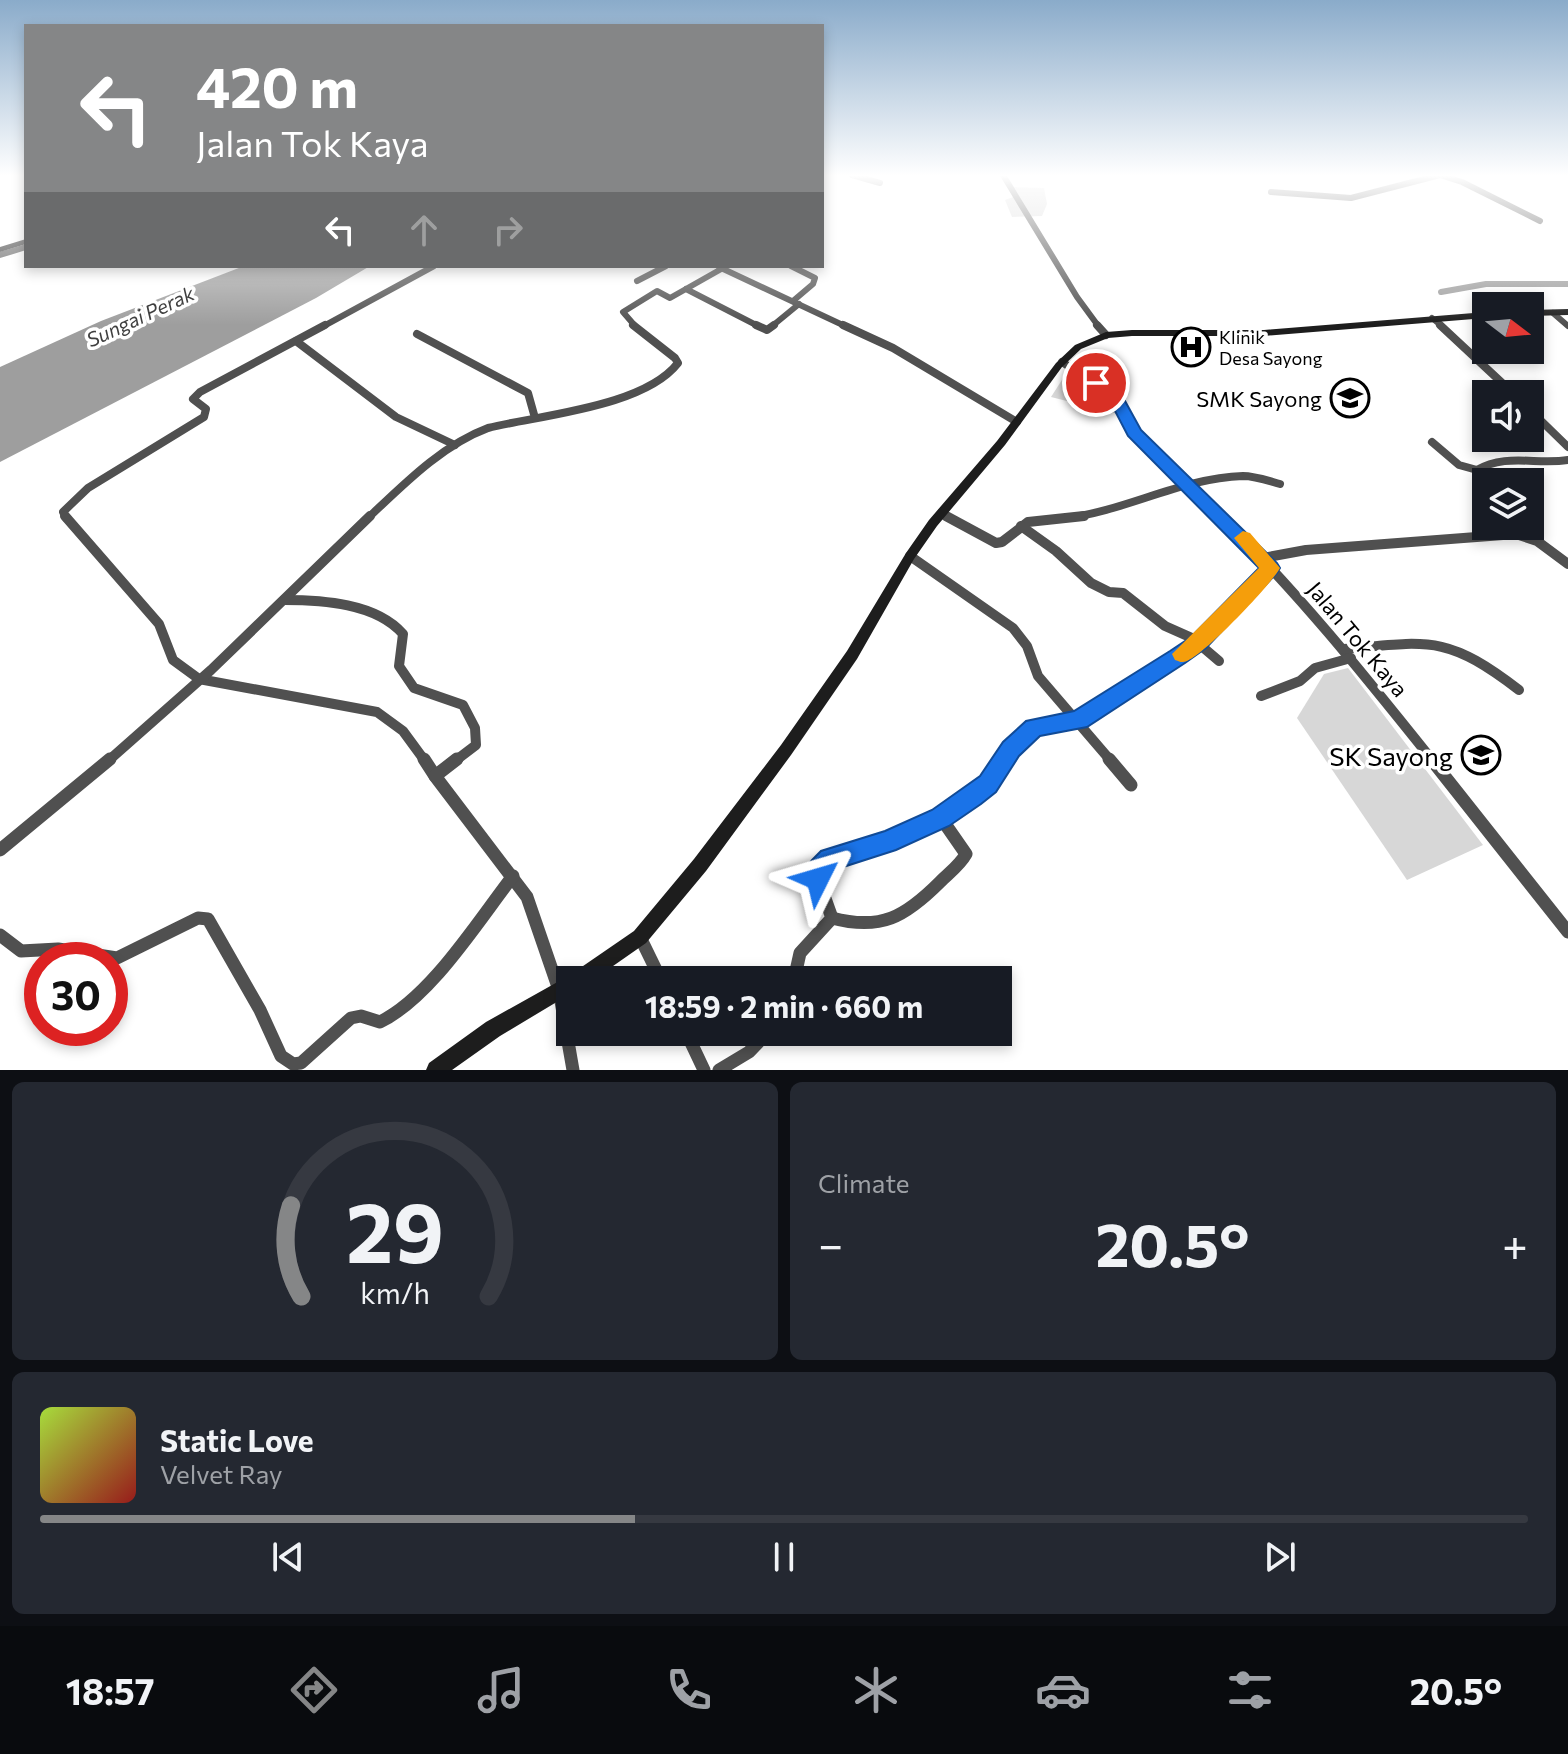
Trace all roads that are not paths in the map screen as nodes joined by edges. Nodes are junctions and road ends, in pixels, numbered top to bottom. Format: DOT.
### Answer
graph roads {
  1 [pos="1036,225"];
  2 [pos="24,245"];
  3 [pos="0,253"];
  4 [pos="430,268"];
  5 [pos="662,268"];
  6 [pos="718,268"];
  7 [pos="722,268"];
  8 [pos="795,268"];
  9 [pos="637,281"];
  10 [pos="686,289"];
  11 [pos="796,302"];
  12 [pos="1568,312"];
  13 [pos="1544,313"];
  14 [pos="1553,313"];
  15 [pos="1472,316"];
  16 [pos="1432,318"];
  17 [pos="1568,326"];
  18 [pos="417,334"];
  19 [pos="1106,335"];
  20 [pos="296,341"];
  21 [pos="1062,362"];
  22 [pos="1500,380"];
  23 [pos="535,418"];
  24 [pos="1017,422"];
  25 [pos="1544,424"];
  26 [pos="1432,442"];
  27 [pos="455,445"];
  28 [pos="1568,447"];
  29 [pos="1568,460"];
  30 [pos="1482,468"];
  31 [pos="1472,469"];
  32 [pos="1280,484"];
  33 [pos="1190,485"];
  34 [pos="941,513"];
  35 [pos="1021,526"];
  36 [pos="1472,536"];
  37 [pos="1536,540"];
  38 [pos="910,556"];
  39 [pos="1267,563"];
  40 [pos="1568,563"];
  41 [pos="284,600"];
  42 [pos="1199,642"];
  43 [pos="1347,653"];
  44 [pos="1219,661"];
  45 [pos="199,679"];
  46 [pos="1519,690"];
  47 [pos="1261,696"];
  48 [pos="1079,720"];
  49 [pos="435,776"];
  50 [pos="1131,785"];
  51 [pos="941,818"];
  52 [pos="0,850"];
  53 [pos="513,876"];
  54 [pos="832,918"];
  55 [pos="1568,932"];
  56 [pos="0,935"];
  57 [pos="640,937"];
  58 [pos="556,966"];
  59 [pos="598,966"];
  60 [pos="654,966"];
  61 [pos="795,966"];
  62 [pos="556,992"];
  63 [pos="571,1046"];
  64 [pos="693,1046"];
  65 [pos="755,1046"];
  66 [pos="436,1070"];
  67 [pos="573,1070"];
  68 [pos="704,1070"];
  69 [pos="719,1070"];
  1 -- 19 [label="street"];
  2 -- 3 [label="main road"];
  4 -- 20 [label="street"];
  5 -- 9 [label="street"];
  6 -- 10 [label="street"];
  7 -- 11 [label="street"];
  8 -- 11 [label="street"];
  10 -- 11 [label="street"];
  10 -- 23 [label="street"];
  11 -- 24 [label="street"];
  12 -- 14 [label="main road"];
  13 -- 14 [label="main road"];
  14 -- 17 [label="street"];
  15 -- 16 [label="main road"];
  16 -- 19 [label="main road"];
  16 -- 22 [label="street"];
  18 -- 23 [label="street"];
  19 -- 21 [label="main road"];
  20 -- 27 [label="street"];
  20 -- 45 [label="street"];
  21 -- 24 [label="main road"];
  21 -- 33 [label="street, Jalan Tok Kaya"];
  23 -- 27 [label="street"];
  24 -- 34 [label="main road"];
  25 -- 28 [label="street"];
  26 -- 31 [label="street"];
  27 -- 41 [label="street"];
  29 -- 30 [label="street"];
  32 -- 33 [label="street"];
  33 -- 35 [label="street"];
  33 -- 39 [label="street, Jalan Tok Kaya"];
  34 -- 35 [label="street"];
  34 -- 38 [label="main road"];
  35 -- 42 [label="street"];
  36 -- 39 [label="street"];
  37 -- 40 [label="street"];
  38 -- 48 [label="street"];
  38 -- 57 [label="main road"];
  39 -- 42 [label="street"];
  39 -- 43 [label="street, Jalan Tok Kaya"];
  41 -- 45 [label="street"];
  41 -- 49 [label="street"];
  42 -- 44 [label="street"];
  42 -- 48 [label="street"];
  43 -- 46 [label="street"];
  43 -- 47 [label="street"];
  43 -- 55 [label="street, Jalan Tok Kaya"];
  45 -- 49 [label="street"];
  45 -- 52 [label="street"];
  48 -- 50 [label="street"];
  48 -- 51 [label="street"];
  49 -- 53 [label="street"];
  51 -- 54 [label="street"];
  51 -- 54 [label="street"];
  53 -- 56 [label="street"];
  53 -- 58 [label="street"];
  54 -- 61 [label="street"];
  57 -- 59 [label="main road"];
  57 -- 60 [label="street"];
  62 -- 66 [label="main road"];
  63 -- 67 [label="street"];
  64 -- 68 [label="street"];
  65 -- 69 [label="street"];
}
